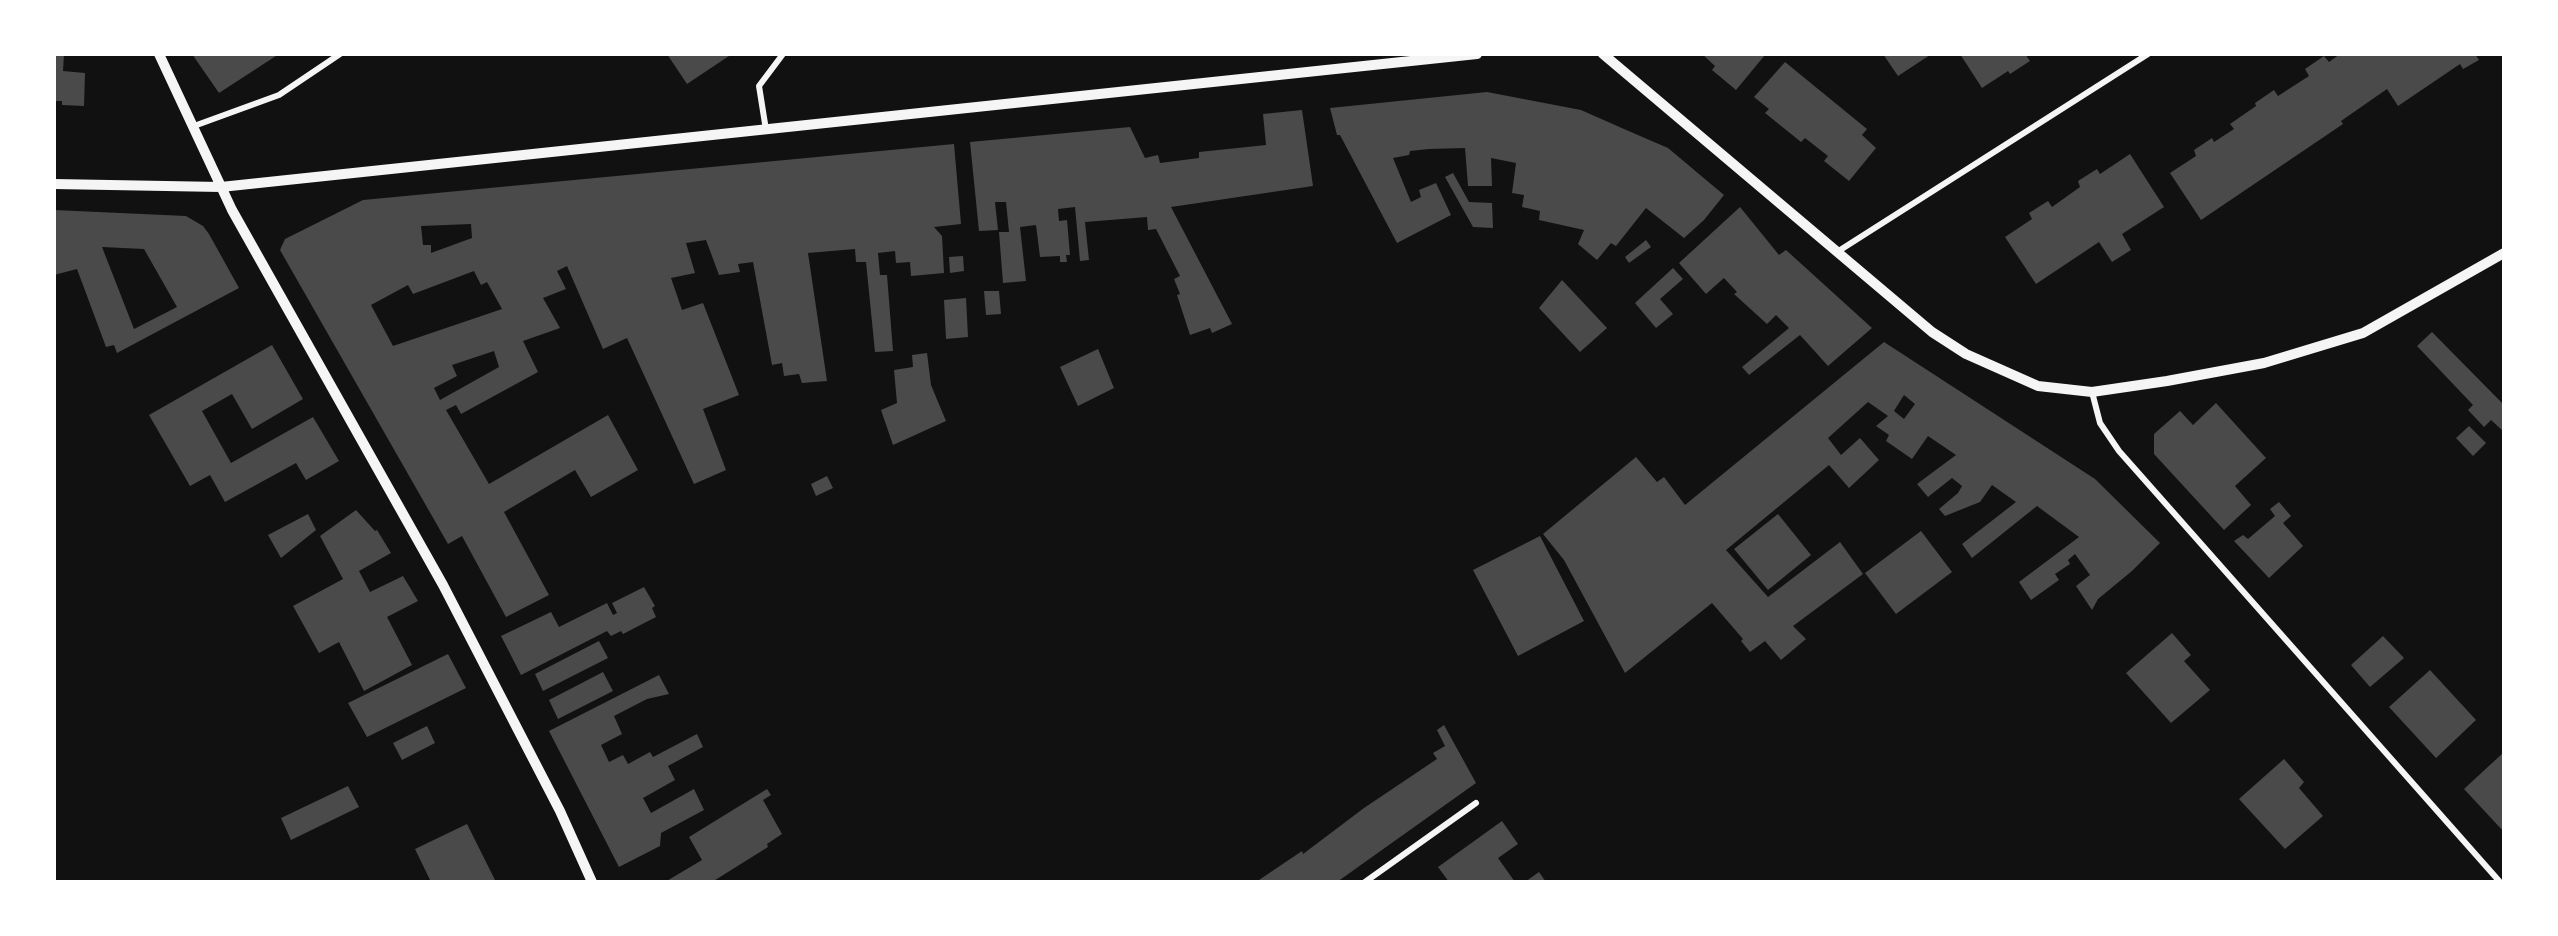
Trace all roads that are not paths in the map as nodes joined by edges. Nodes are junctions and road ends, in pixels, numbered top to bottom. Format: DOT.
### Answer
graph roads {
  1 [pos="159,54"];
  2 [pos="340,54"];
  3 [pos="783,54"];
  4 [pos="1477,54"];
  5 [pos="1603,54"];
  6 [pos="2148,54"];
  7 [pos="194,126"];
  8 [pos="766,131"];
  9 [pos="54,184"];
  10 [pos="221,187"];
  11 [pos="1837,252"];
  12 [pos="2504,253"];
  13 [pos="2092,392"];
  14 [pos="1476,803"];
  15 [pos="592,882"];
  16 [pos="1365,882"];
  17 [pos="2500,882"];
  1 -- 7 [label="street"];
  2 -- 7 [label="street"];
  3 -- 8 [label="street"];
  4 -- 8 [label="street"];
  5 -- 11 [label="street"];
  6 -- 11 [label="street"];
  7 -- 10 [label="street"];
  8 -- 10 [label="street"];
  9 -- 10 [label="street"];
  10 -- 15 [label="street"];
  11 -- 13 [label="street"];
  12 -- 13 [label="street"];
  13 -- 17 [label="street"];
  14 -- 16 [label="street"];
}
